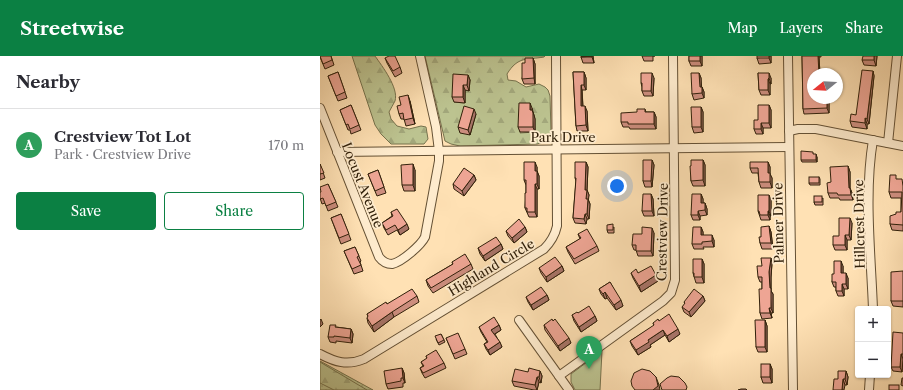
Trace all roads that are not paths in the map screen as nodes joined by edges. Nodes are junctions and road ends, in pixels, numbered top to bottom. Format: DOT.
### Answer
graph roads {
  1 [pos="420,56"];
  2 [pos="556,56"];
  3 [pos="673,56"];
  4 [pos="788,56"];
  5 [pos="897,56"];
  6 [pos="320,108"];
  7 [pos="789,131"];
  8 [pos="873,140"];
  9 [pos="888,143"];
  10 [pos="903,146"];
  11 [pos="789,147"];
  12 [pos="674,148"];
  13 [pos="557,149"];
  14 [pos="439,151"];
  15 [pos="337,152"];
  16 [pos="873,306"];
  17 [pos="519,320"];
  18 [pos="320,354"];
  19 [pos="559,376"];
  20 [pos="870,378"];
  21 [pos="569,390"];
  22 [pos="793,390"];
  23 [pos="869,390"];
  1 -- 14 [label="street"];
  2 -- 13 [label="street, Highland Circle"];
  3 -- 12 [label="street, Crestview Drive"];
  4 -- 7 [label="street, Palmer Drive"];
  5 -- 9 [label="street"];
  6 -- 15 [label="street, Locust Avenue"];
  7 -- 8 [label="street"];
  7 -- 11 [label="street, Palmer Drive"];
  8 -- 9 [label="street"];
  8 -- 16 [label="street, Hillcrest Drive"];
  9 -- 10 [label="street"];
  11 -- 12 [label="street, Park Drive"];
  11 -- 22 [label="street, Palmer Drive"];
  12 -- 13 [label="street, Park Drive"];
  12 -- 19 [label="street, Crestview Drive"];
  13 -- 14 [label="street, Park Drive"];
  13 -- 18 [label="street, Highland Circle"];
  14 -- 15 [label="street, Park Drive"];
  14 -- 15 [label="street, Locust Avenue"];
  17 -- 19 [label="street"];
  19 -- 21 [label="street"];
  20 -- 23 [label="street"];
}
